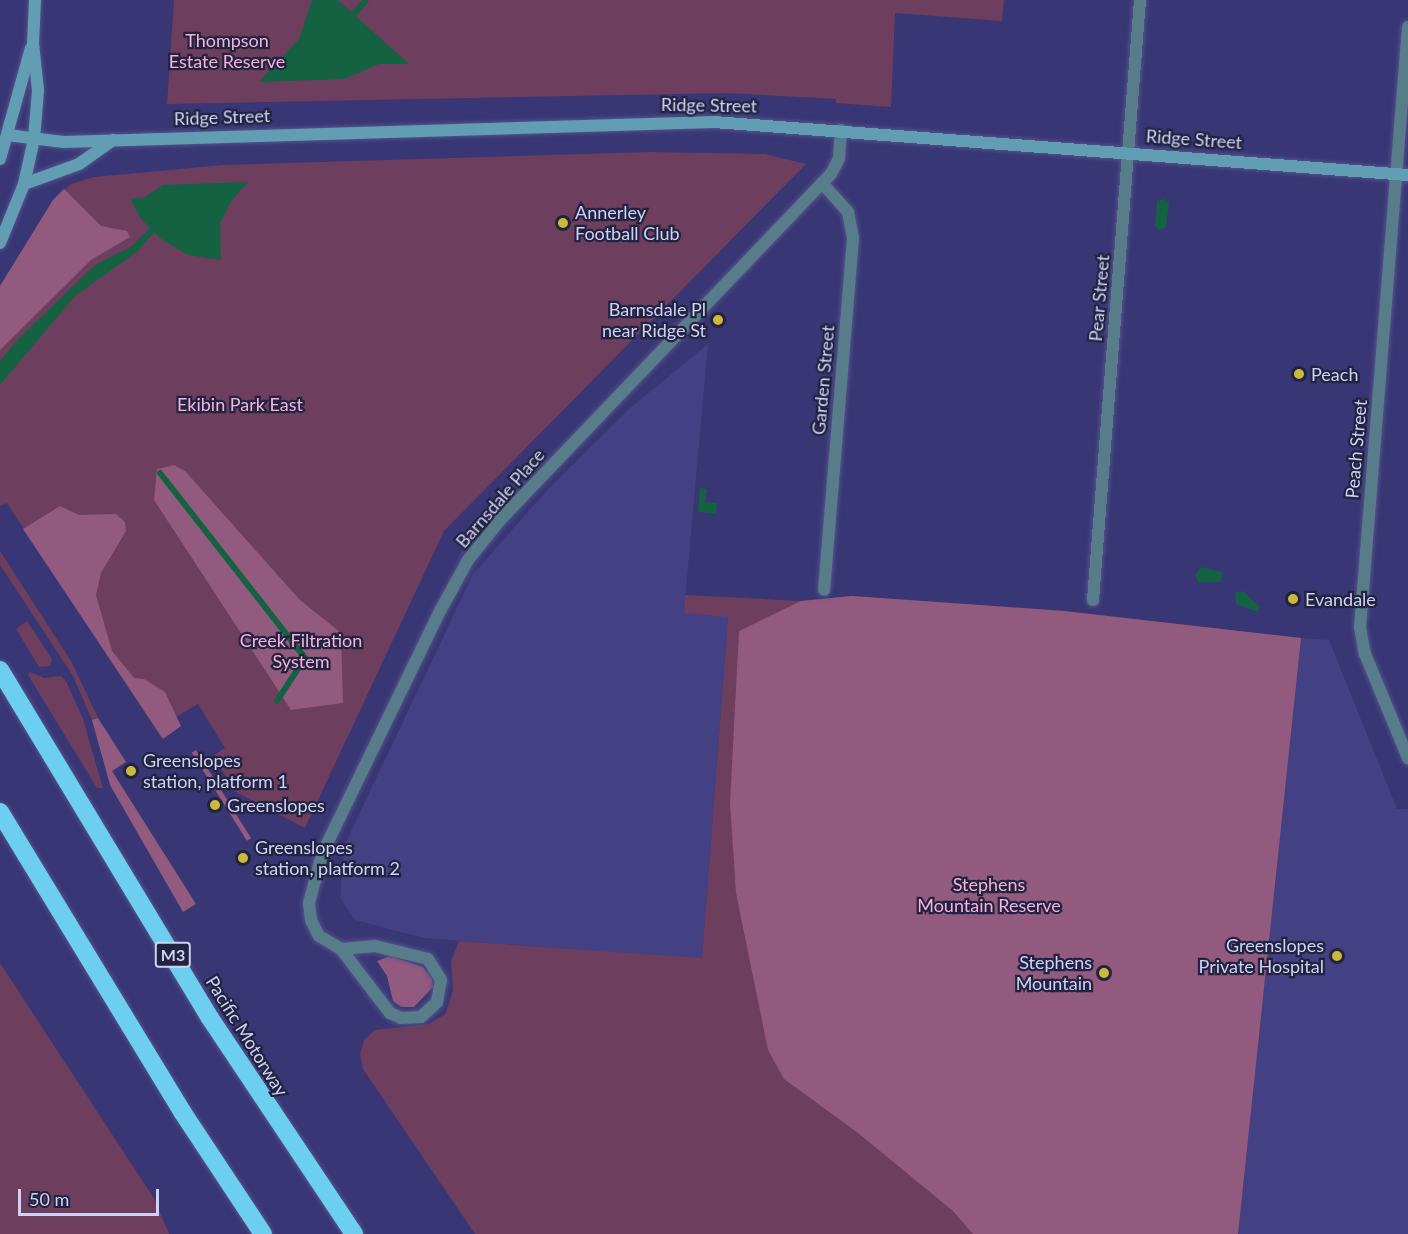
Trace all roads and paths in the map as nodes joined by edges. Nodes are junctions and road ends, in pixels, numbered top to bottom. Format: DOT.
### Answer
graph roads {
  1 [pos="35,0"];
  2 [pos="1140,0"];
  3 [pos="1408,27"];
  4 [pos="33,44"];
  5 [pos="841,130"];
  6 [pos="7,135"];
  7 [pos="34,139"];
  8 [pos="112,140"];
  9 [pos="1128,152"];
  10 [pos="0,159"];
  11 [pos="1403,174"];
  12 [pos="822,183"];
  13 [pos="24,184"];
  14 [pos="0,243"];
  15 [pos="824,590"];
  16 [pos="1093,600"];
  17 [pos="0,670"];
  18 [pos="1408,758"];
  19 [pos="0,812"];
  20 [pos="341,949"];
  21 [pos="263,1234"];
  22 [pos="354,1234"];
  1 -- 4 [label="street"];
  2 -- 9 [label="street, Pear Street"];
  3 -- 11 [label="street, Peach Street"];
  4 -- 6 [label="street"];
  4 -- 7 [label="street"];
  5 -- 8 [label="street, Ridge Street"];
  5 -- 9 [label="street, Ridge Street"];
  5 -- 12 [label="street, Barnsdale Place"];
  6 -- 7 [label="street, Ridge Street"];
  6 -- 10 [label="street"];
  7 -- 8 [label="street, Ridge Street"];
  7 -- 13 [label="street"];
  8 -- 13 [label="street"];
  9 -- 11 [label="street, Ridge Street"];
  9 -- 16 [label="street, Pear Street"];
  11 -- 18 [label="street, Peach Street"];
  12 -- 15 [label="street, Garden Street"];
  12 -- 20 [label="street, Barnsdale Place"];
  13 -- 14 [label="street"];
  17 -- 22 [label="highway, Pacific Motorway / M3"];
  19 -- 21 [label="highway"];
  20 -- 20 [label="street, Barnsdale Place"];
}
